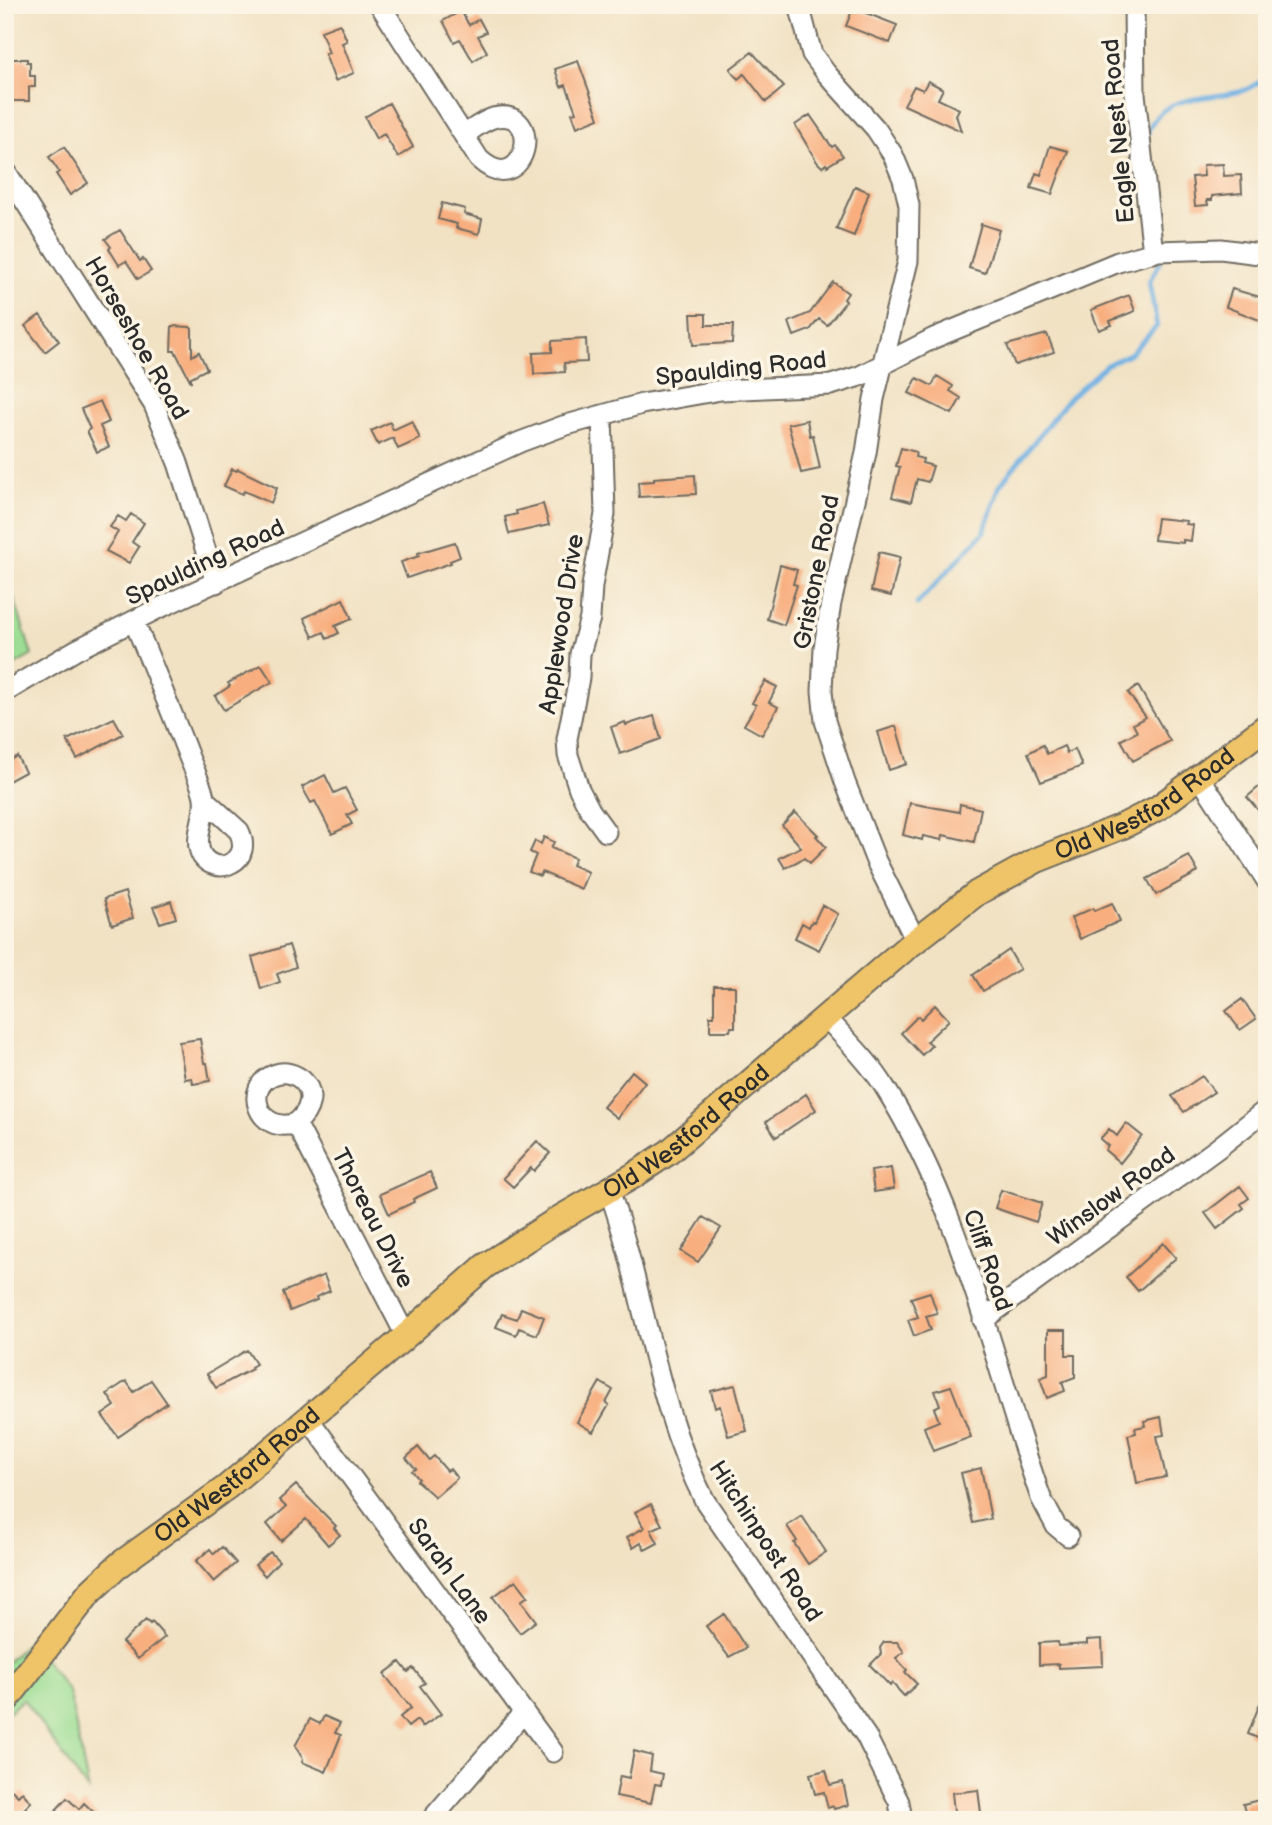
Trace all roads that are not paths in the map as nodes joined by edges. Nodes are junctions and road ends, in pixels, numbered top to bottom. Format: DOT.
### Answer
graph roads {
  1 [pos="380,5"];
  2 [pos="799,5"];
  3 [pos="1134,5"];
  4 [pos="464,135"];
  5 [pos="5,170"];
  6 [pos="1153,253"];
  7 [pos="1267,255"];
  8 [pos="884,364"];
  9 [pos="602,415"];
  10 [pos="216,583"];
  11 [pos="134,621"];
  12 [pos="5,692"];
  13 [pos="1267,726"];
  14 [pos="1199,776"];
  15 [pos="204,799"];
  16 [pos="606,832"];
  17 [pos="1267,881"];
  18 [pos="916,941"];
  19 [pos="826,1017"];
  20 [pos="1267,1109"];
  21 [pos="296,1123"];
  22 [pos="609,1190"];
  23 [pos="983,1320"];
  24 [pos="406,1336"];
  25 [pos="308,1418"];
  26 [pos="1068,1536"];
  27 [pos="5,1702"];
  28 [pos="524,1712"];
  29 [pos="553,1752"];
  30 [pos="431,1820"];
  31 [pos="902,1820"];
  1 -- 4 [label="street"];
  2 -- 8 [label="street, Gristone Road"];
  3 -- 6 [label="street, Eagle Nest Road"];
  5 -- 10 [label="street, Horseshoe Road"];
  6 -- 7 [label="street, Spaulding Road"];
  6 -- 8 [label="street, Spaulding Road"];
  8 -- 9 [label="street, Spaulding Road"];
  8 -- 18 [label="street, Gristone Road"];
  9 -- 10 [label="street, Spaulding Road"];
  9 -- 16 [label="street, Applewood Drive"];
  10 -- 11 [label="street, Spaulding Road"];
  11 -- 12 [label="street, Spaulding Road"];
  11 -- 15 [label="street"];
  13 -- 14 [label="main road, Old Westford Road"];
  14 -- 17 [label="street"];
  14 -- 18 [label="main road, Old Westford Road"];
  18 -- 19 [label="main road, Old Westford Road"];
  19 -- 22 [label="main road, Old Westford Road"];
  19 -- 23 [label="street, Cliff Road"];
  20 -- 23 [label="street, Winslow Road"];
  21 -- 24 [label="street, Thoreau Drive"];
  22 -- 24 [label="main road, Old Westford Road"];
  22 -- 31 [label="street, Hitchinpost Road"];
  23 -- 26 [label="street, Cliff Road"];
  24 -- 25 [label="main road, Old Westford Road"];
  25 -- 27 [label="main road, Old Westford Road"];
  25 -- 28 [label="street, Sarah Lane"];
  28 -- 29 [label="street, Sarah Lane"];
  28 -- 30 [label="street"];
}
